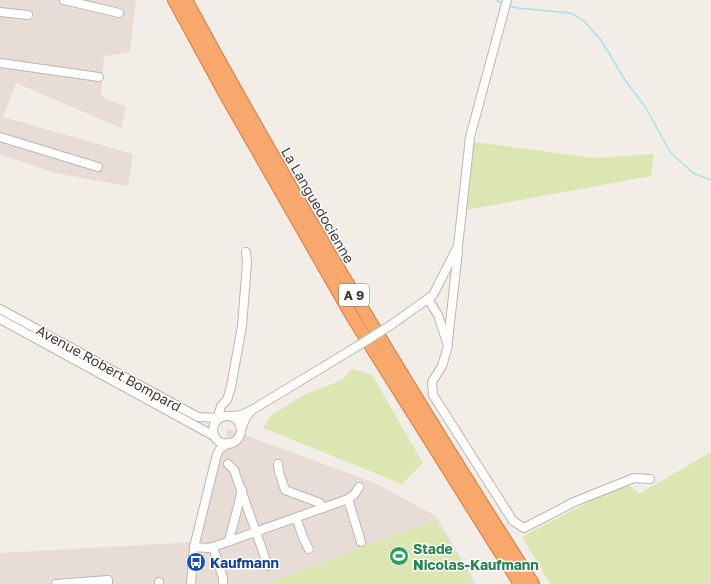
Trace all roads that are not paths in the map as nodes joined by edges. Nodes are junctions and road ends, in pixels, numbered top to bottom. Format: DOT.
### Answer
graph roads {
  1 [pos="64,0"];
  2 [pos="174,0"];
  3 [pos="186,0"];
  4 [pos="507,0"];
  5 [pos="0,12"];
  6 [pos="119,13"];
  7 [pos="28,14"];
  8 [pos="0,63"];
  9 [pos="100,77"];
  10 [pos="0,137"];
  11 [pos="98,167"];
  12 [pos="458,246"];
  13 [pos="246,252"];
  14 [pos="428,299"];
  15 [pos="0,309"];
  16 [pos="0,319"];
  17 [pos="448,346"];
  18 [pos="252,410"];
  19 [pos="232,416"];
  20 [pos="221,417"];
  21 [pos="240,430"];
  22 [pos="214,437"];
  23 [pos="228,443"];
  24 [pos="217,454"];
  25 [pos="228,464"];
  26 [pos="278,464"];
  27 [pos="650,479"];
  28 [pos="359,487"];
  29 [pos="242,490"];
  30 [pos="348,499"];
  31 [pos="323,508"];
  32 [pos="296,518"];
  33 [pos="256,532"];
  34 [pos="229,541"];
  35 [pos="361,542"];
  36 [pos="194,547"];
  37 [pos="213,547"];
  38 [pos="309,549"];
  39 [pos="268,566"];
  40 [pos="56,584"];
  41 [pos="108,584"];
  42 [pos="191,584"];
  43 [pos="223,584"];
  44 [pos="520,584"];
  45 [pos="533,584"];
  1 -- 6 [label="street"];
  2 -- 44 [label="highway, La Languedocienne / A 9"];
  3 -- 45 [label="highway, La Languedocienne / A 9"];
  4 -- 12 [label="street"];
  5 -- 7 [label="street"];
  8 -- 9 [label="street"];
  10 -- 11 [label="street"];
  12 -- 14 [label="street"];
  12 -- 17 [label="street"];
  13 -- 20 [label="street"];
  14 -- 17 [label="street"];
  14 -- 18 [label="street, bridge"];
  15 -- 20 [label="street, Avenue Robert Bompard"];
  16 -- 22 [label="street, Avenue Robert Bompard"];
  17 -- 27 [label="street"];
  18 -- 19 [label="street"];
  18 -- 21 [label="street"];
  19 -- 20 [label="street"];
  19 -- 21 [label="street"];
  20 -- 22 [label="street"];
  21 -- 23 [label="street"];
  22 -- 23 [label="street"];
  22 -- 24 [label="street"];
  23 -- 24 [label="street"];
  24 -- 36 [label="street"];
  25 -- 29 [label="street"];
  26 -- 31 [label="street"];
  28 -- 30 [label="street"];
  29 -- 33 [label="street"];
  29 -- 34 [label="street"];
  30 -- 31 [label="street"];
  30 -- 35 [label="street"];
  31 -- 32 [label="street"];
  32 -- 33 [label="street"];
  32 -- 38 [label="street"];
  33 -- 34 [label="street"];
  33 -- 39 [label="street"];
  34 -- 37 [label="street"];
  36 -- 37 [label="street"];
  36 -- 42 [label="street"];
  37 -- 43 [label="street"];
  40 -- 41 [label="street"];
}
